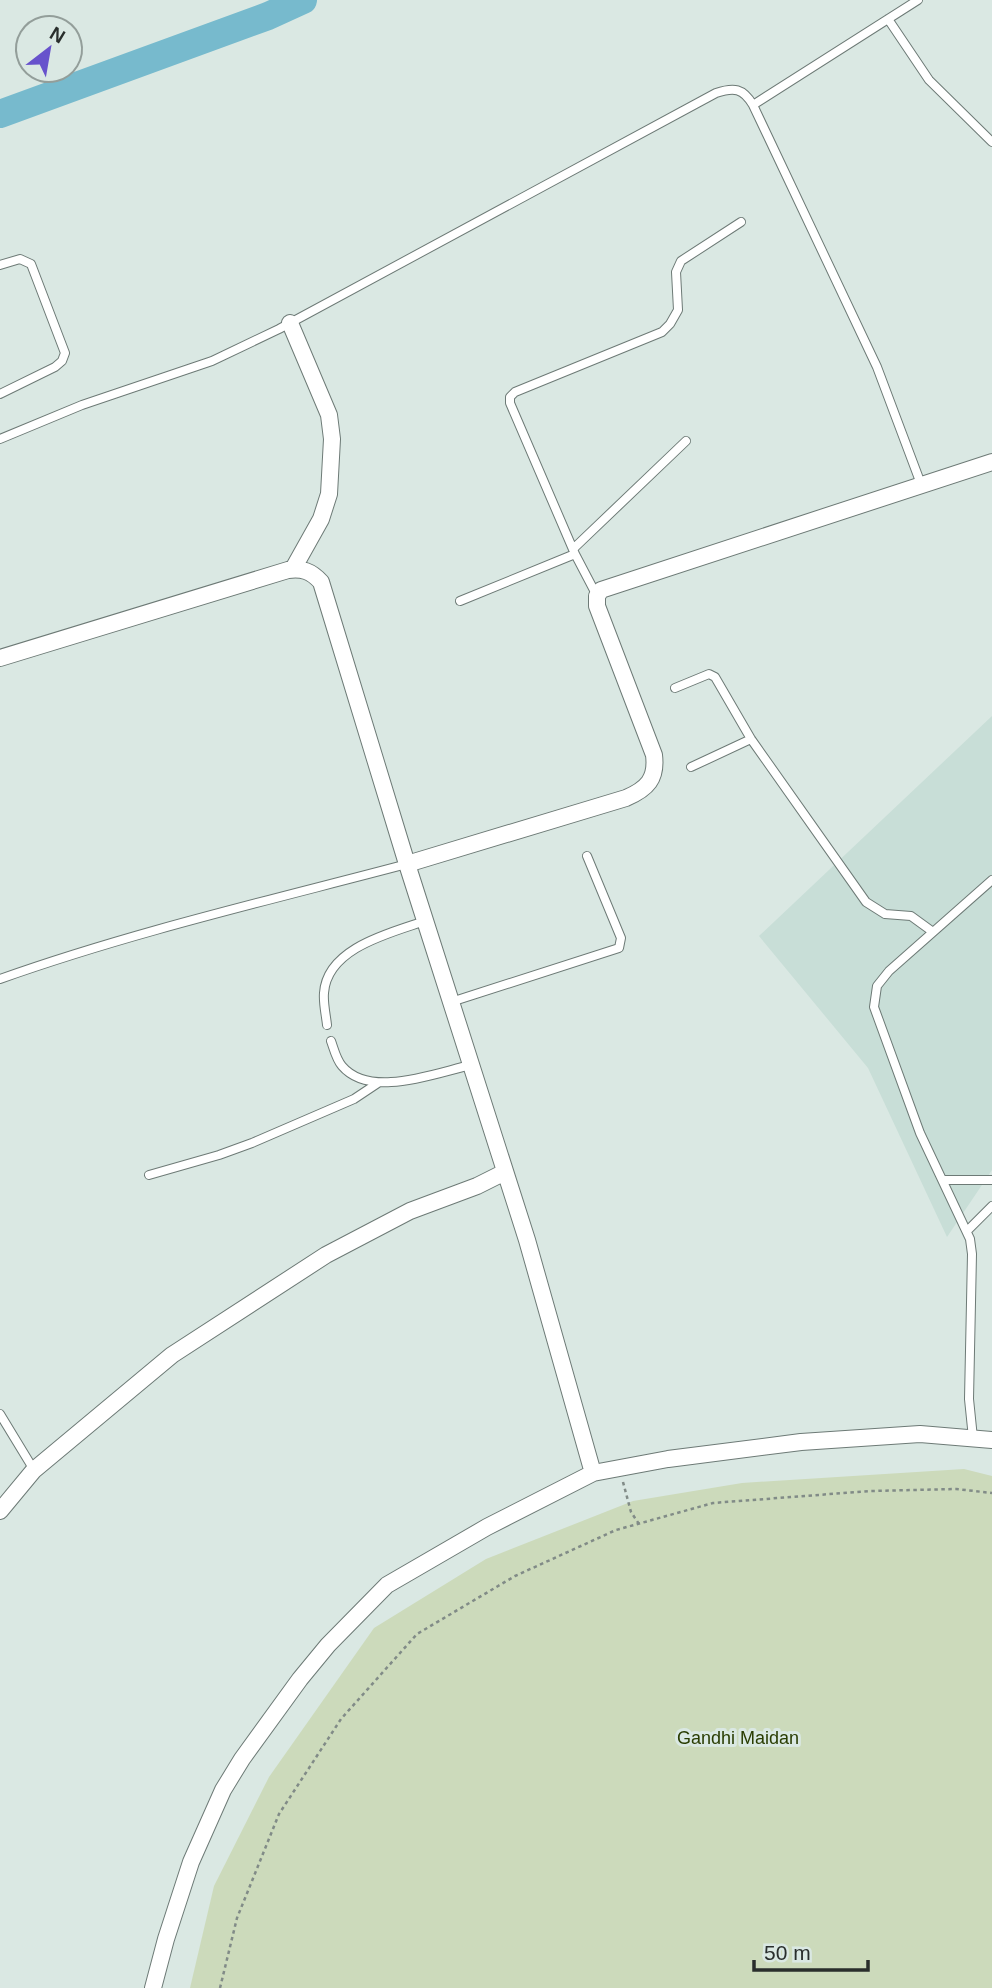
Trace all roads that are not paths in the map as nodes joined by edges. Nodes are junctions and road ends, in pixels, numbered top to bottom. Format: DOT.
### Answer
graph roads {
  1 [pos="918,0"];
  2 [pos="888,19"];
  3 [pos="753,106"];
  4 [pos="992,142"];
  5 [pos="741,222"];
  6 [pos="0,265"];
  7 [pos="290,323"];
  8 [pos="0,394"];
  9 [pos="0,439"];
  10 [pos="686,441"];
  11 [pos="992,462"];
  12 [pos="921,484"];
  13 [pos="574,551"];
  14 [pos="293,569"];
  15 [pos="597,596"];
  16 [pos="460,601"];
  17 [pos="0,658"];
  18 [pos="675,688"];
  19 [pos="751,739"];
  20 [pos="691,767"];
  21 [pos="587,856"];
  22 [pos="407,864"];
  23 [pos="992,880"];
  24 [pos="425,921"];
  25 [pos="933,932"];
  26 [pos="0,979"];
  27 [pos="451,1002"];
  28 [pos="327,1025"];
  29 [pos="331,1041"];
  30 [pos="471,1065"];
  31 [pos="378,1083"];
  32 [pos="505,1172"];
  33 [pos="149,1175"];
  34 [pos="943,1180"];
  35 [pos="992,1180"];
  36 [pos="992,1206"];
  37 [pos="967,1231"];
  38 [pos="0,1414"];
  39 [pos="973,1438"];
  40 [pos="992,1440"];
  41 [pos="34,1470"];
  42 [pos="593,1473"];
  43 [pos="0,1511"];
  44 [pos="153,1988"];
  1 -- 2 [label="lane"];
  2 -- 3 [label="lane"];
  2 -- 4 [label="lane"];
  3 -- 7 [label="lane"];
  3 -- 12 [label="lane"];
  5 -- 13 [label="lane"];
  6 -- 8 [label="lane"];
  7 -- 9 [label="lane"];
  7 -- 14 [label="street"];
  10 -- 13 [label="lane"];
  11 -- 12 [label="street"];
  12 -- 15 [label="street"];
  13 -- 15 [label="lane"];
  13 -- 16 [label="lane"];
  14 -- 17 [label="street"];
  14 -- 22 [label="street"];
  15 -- 22 [label="street"];
  18 -- 19 [label="lane"];
  19 -- 20 [label="lane"];
  19 -- 25 [label="lane"];
  21 -- 27 [label="lane"];
  22 -- 24 [label="street"];
  22 -- 26 [label="lane"];
  23 -- 25 [label="lane"];
  24 -- 27 [label="street"];
  24 -- 28 [label="lane"];
  25 -- 34 [label="lane"];
  27 -- 30 [label="street"];
  29 -- 31 [label="lane"];
  30 -- 31 [label="lane"];
  30 -- 32 [label="street"];
  31 -- 33 [label="lane"];
  32 -- 41 [label="street"];
  32 -- 42 [label="street"];
  34 -- 35 [label="lane"];
  34 -- 37 [label="lane"];
  36 -- 37 [label="lane"];
  37 -- 39 [label="lane"];
  38 -- 41 [label="lane"];
  39 -- 40 [label="street"];
  39 -- 42 [label="street"];
  41 -- 43 [label="street"];
  42 -- 44 [label="street"];
}
